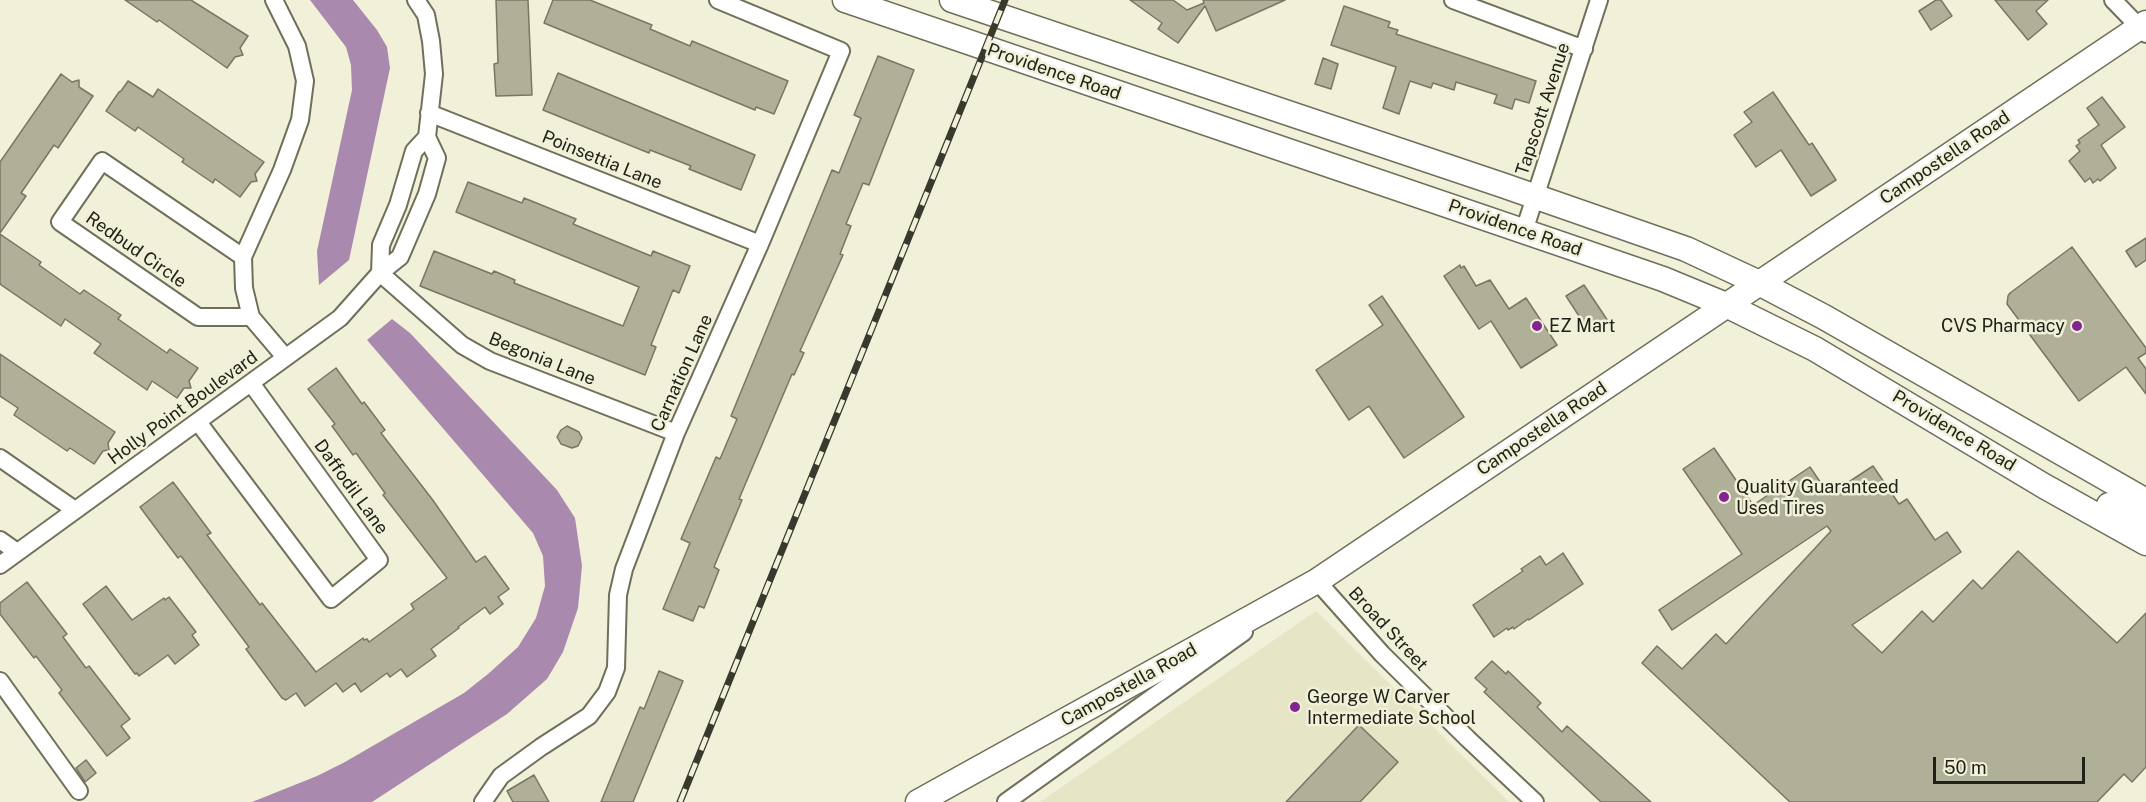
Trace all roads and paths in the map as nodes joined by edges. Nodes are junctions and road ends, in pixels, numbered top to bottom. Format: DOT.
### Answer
graph roads {
  1 [pos="274,0"];
  2 [pos="416,0"];
  3 [pos="717,0"];
  4 [pos="845,0"];
  5 [pos="955,0"];
  6 [pos="1453,0"];
  7 [pos="1599,0"];
  8 [pos="2113,0"];
  9 [pos="2144,28"];
  10 [pos="1584,49"];
  11 [pos="429,113"];
  12 [pos="427,137"];
  13 [pos="1535,196"];
  14 [pos="1524,231"];
  15 [pos="760,244"];
  16 [pos="243,257"];
  17 [pos="380,273"];
  18 [pos="1759,283"];
  19 [pos="1726,305"];
  20 [pos="250,317"];
  21 [pos="285,357"];
  22 [pos="251,383"];
  23 [pos="198,422"];
  24 [pos="676,433"];
  25 [pos="0,458"];
  26 [pos="2044,486"];
  27 [pos="2146,501"];
  28 [pos="75,510"];
  29 [pos="2146,523"];
  30 [pos="0,540"];
  31 [pos="2146,543"];
  32 [pos="17,552"];
  33 [pos="0,565"];
  34 [pos="1317,581"];
  35 [pos="0,681"];
  36 [pos="80,791"];
  37 [pos="483,802"];
  38 [pos="918,802"];
  39 [pos="1006,802"];
  40 [pos="1535,802"];
  1 -- 16 [label="street"];
  2 -- 11 [label="street, Holly Point Boulevard"];
  3 -- 15 [label="street, Carnation Lane"];
  4 -- 14 [label="main road, Providence Road"];
  5 -- 13 [label="main road, Providence Road"];
  6 -- 10 [label="street"];
  7 -- 10 [label="street, Tapscott Avenue"];
  8 -- 9 [label="street"];
  9 -- 18 [label="main road, Campostella Road"];
  10 -- 13 [label="street, Tapscott Avenue"];
  11 -- 12 [label="street, Holly Point Boulevard"];
  11 -- 15 [label="street, Poinsettia Lane"];
  12 -- 17 [label="street, Holly Point Boulevard"];
  12 -- 17 [label="street, Holly Point Boulevard"];
  13 -- 14 [label="street, Tapscott Avenue"];
  13 -- 18 [label="main road, Providence Road"];
  14 -- 19 [label="main road, Providence Road"];
  15 -- 24 [label="street, Carnation Lane"];
  16 -- 20 [label="street"];
  16 -- 20 [label="street, Redbud Circle"];
  17 -- 21 [label="street, Holly Point Boulevard"];
  17 -- 24 [label="street, Begonia Lane"];
  18 -- 19 [label="main road, Campostella Road"];
  18 -- 27 [label="main road, Providence Road"];
  19 -- 26 [label="main road, Providence Road"];
  19 -- 34 [label="main road, Campostella Road"];
  20 -- 21 [label="street"];
  21 -- 22 [label="street, Holly Point Boulevard"];
  22 -- 23 [label="street, Holly Point Boulevard"];
  22 -- 23 [label="street, Daffodil Lane"];
  23 -- 28 [label="street, Holly Point Boulevard"];
  24 -- 37 [label="street, Carnation Lane"];
  25 -- 28 [label="street"];
  26 -- 29 [label="main road"];
  26 -- 31 [label="main road, Providence Road"];
  28 -- 32 [label="street, Holly Point Boulevard"];
  30 -- 32 [label="street"];
  32 -- 33 [label="street, Holly Point Boulevard"];
  34 -- 38 [label="main road, Campostella Road"];
  34 -- 39 [label="street"];
  34 -- 40 [label="street, Broad Street"];
  35 -- 36 [label="street"];
}
